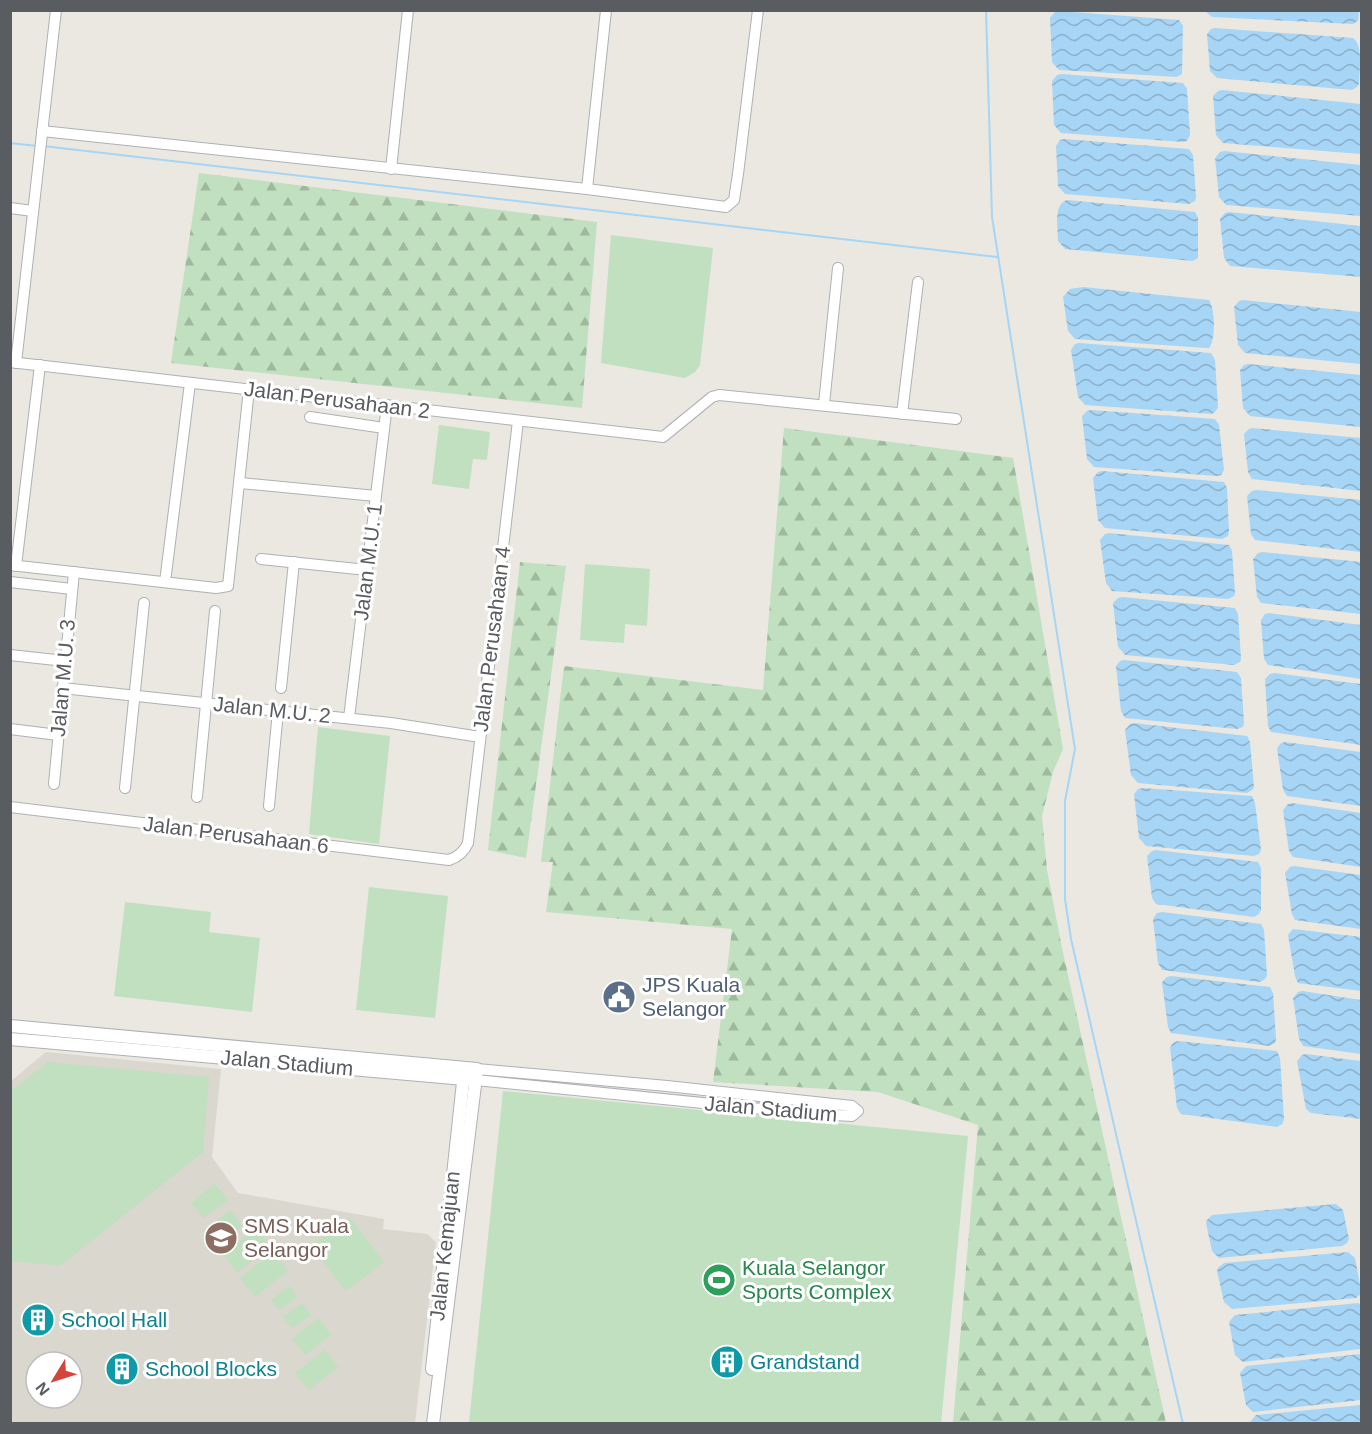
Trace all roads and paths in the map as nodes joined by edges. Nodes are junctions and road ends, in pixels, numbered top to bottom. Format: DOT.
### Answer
graph roads {
  1 [pos="56,10"];
  2 [pos="408,10"];
  3 [pos="606,10"];
  4 [pos="758,10"];
  5 [pos="42,136"];
  6 [pos="391,169"];
  7 [pos="587,189"];
  8 [pos="10,208"];
  9 [pos="33,211"];
  10 [pos="838,268"];
  11 [pos="918,282"];
  12 [pos="10,310"];
  13 [pos="22,311"];
  14 [pos="14,362"];
  15 [pos="40,365"];
  16 [pos="190,383"];
  17 [pos="249,389"];
  18 [pos="387,405"];
  19 [pos="824,405"];
  20 [pos="902,414"];
  21 [pos="310,417"];
  22 [pos="956,419"];
  23 [pos="518,421"];
  24 [pos="384,428"];
  25 [pos="240,483"];
  26 [pos="376,496"];
  27 [pos="261,559"];
  28 [pos="294,562"];
  29 [pos="13,566"];
  30 [pos="367,570"];
  31 [pos="74,572"];
  32 [pos="10,582"];
  33 [pos="165,582"];
  34 [pos="72,589"];
  35 [pos="144,603"];
  36 [pos="215,611"];
  37 [pos="10,655"];
  38 [pos="65,661"];
  39 [pos="62,688"];
  40 [pos="280,688"];
  41 [pos="135,696"];
  42 [pos="206,703"];
  43 [pos="278,711"];
  44 [pos="350,718"];
  45 [pos="10,729"];
  46 [pos="58,735"];
  47 [pos="480,737"];
  48 [pos="54,784"];
  49 [pos="125,788"];
  50 [pos="197,797"];
  51 [pos="269,806"];
  52 [pos="10,807"];
  53 [pos="460,855"];
  54 [pos="10,1026"];
  55 [pos="10,1039"];
  56 [pos="470,1074"];
  57 [pos="425,1424"];
  58 [pos="433,1424"];
  1 -- 5 [label="street"];
  2 -- 6 [label="street"];
  3 -- 7 [label="street"];
  4 -- 7 [label="street"];
  5 -- 6 [label="street"];
  5 -- 9 [label="street"];
  6 -- 7 [label="street"];
  8 -- 9 [label="street"];
  9 -- 13 [label="street"];
  10 -- 19 [label="street"];
  11 -- 20 [label="street"];
  12 -- 13 [label="street"];
  13 -- 14 [label="street"];
  14 -- 15 [label="street, Jalan Perusahaan 2"];
  15 -- 16 [label="street, Jalan Perusahaan 2"];
  15 -- 29 [label="street"];
  16 -- 17 [label="street, Jalan Perusahaan 2"];
  16 -- 33 [label="street"];
  17 -- 18 [label="street, Jalan Perusahaan 2"];
  17 -- 25 [label="street"];
  18 -- 23 [label="street, Jalan Perusahaan 2"];
  18 -- 24 [label="street, Jalan M.U. 1"];
  19 -- 20 [label="street"];
  19 -- 23 [label="street, Jalan Perusahaan 2"];
  20 -- 22 [label="street"];
  21 -- 24 [label="street"];
  23 -- 47 [label="street, Jalan Perusahaan 4"];
  24 -- 26 [label="street, Jalan M.U. 1"];
  25 -- 26 [label="street"];
  25 -- 33 [label="street"];
  26 -- 30 [label="street, Jalan M.U. 1"];
  27 -- 28 [label="street"];
  28 -- 30 [label="street"];
  28 -- 40 [label="street"];
  29 -- 31 [label="street"];
  30 -- 44 [label="street, Jalan M.U. 1"];
  31 -- 33 [label="street"];
  31 -- 34 [label="street, Jalan M.U. 3"];
  32 -- 34 [label="street"];
  34 -- 38 [label="street, Jalan M.U. 3"];
  35 -- 41 [label="street"];
  36 -- 42 [label="street"];
  37 -- 38 [label="street"];
  38 -- 39 [label="street, Jalan M.U. 3"];
  39 -- 41 [label="street, Jalan M.U. 2"];
  39 -- 46 [label="street, Jalan M.U. 3"];
  41 -- 42 [label="street, Jalan M.U. 2"];
  41 -- 49 [label="street"];
  42 -- 43 [label="street, Jalan M.U. 2"];
  42 -- 50 [label="street"];
  43 -- 44 [label="street, Jalan M.U. 2"];
  43 -- 51 [label="street"];
  44 -- 47 [label="street, Jalan M.U. 2"];
  45 -- 46 [label="street"];
  46 -- 48 [label="street, Jalan M.U. 3"];
  47 -- 53 [label="street, Jalan Perusahaan 4"];
  52 -- 53 [label="street, Jalan Perusahaan 6"];
  54 -- 56 [label="street, Jalan Stadium"];
  55 -- 56 [label="street, Jalan Stadium"];
  56 -- 56 [label="street, Jalan Stadium"];
  56 -- 57 [label="street, Jalan Kemajuan"];
  56 -- 58 [label="street, Jalan Kemajuan"];
}
